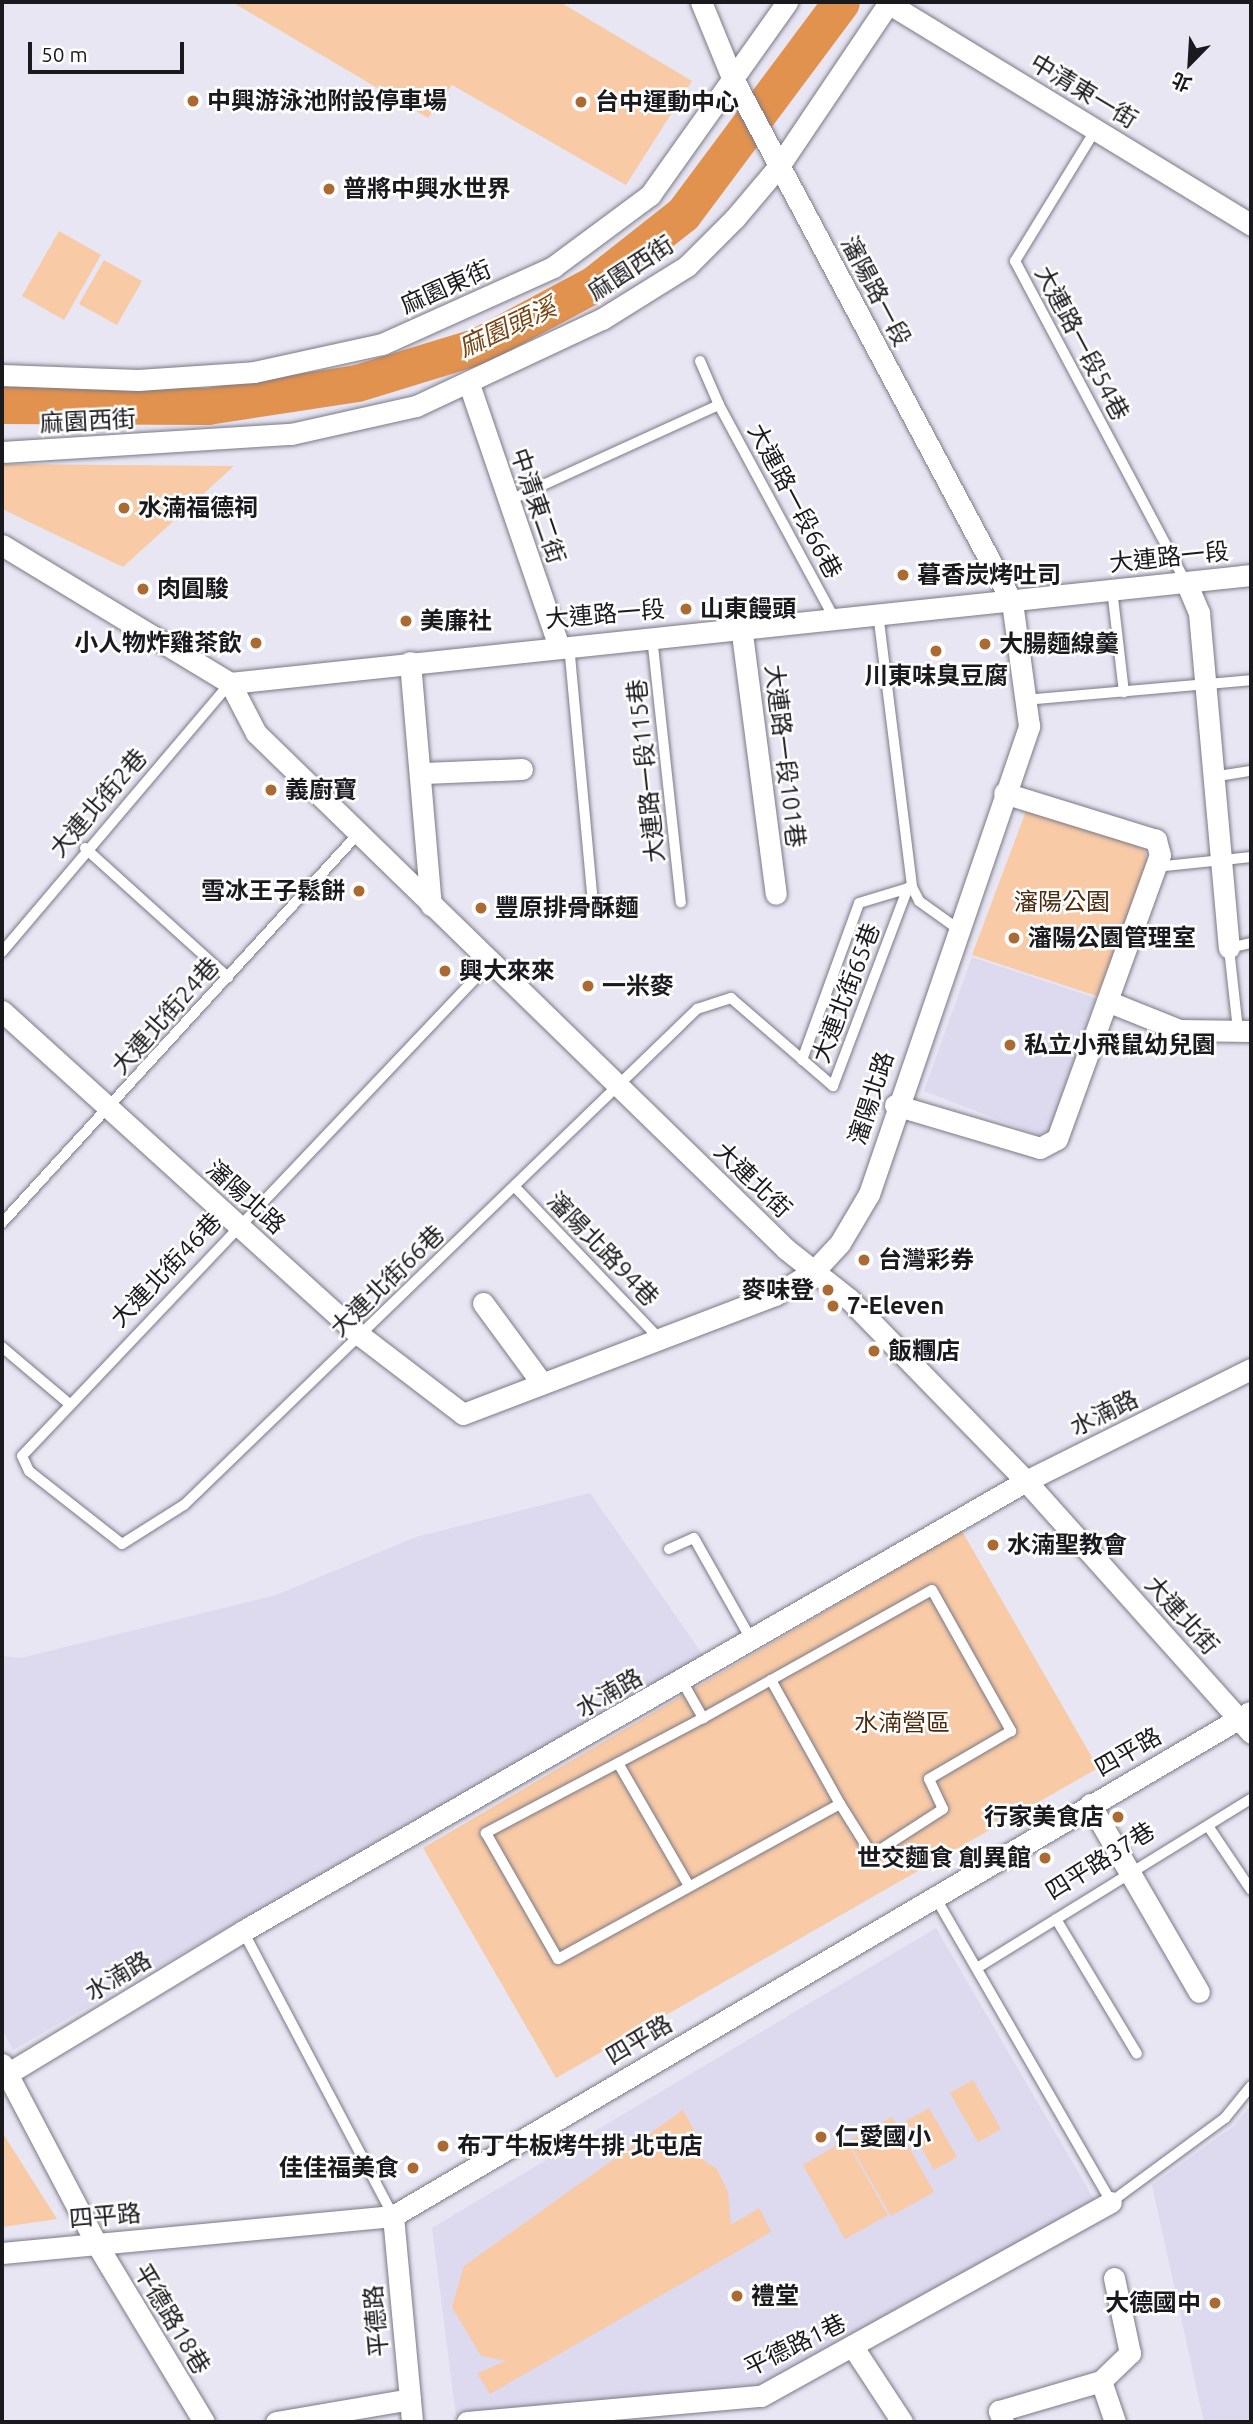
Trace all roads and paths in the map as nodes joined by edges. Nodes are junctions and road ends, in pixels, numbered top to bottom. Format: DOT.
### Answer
graph roads {
  1 [pos="701,2"];
  2 [pos="787,2"];
  3 [pos="889,2"];
  4 [pos="731,75"];
  5 [pos="1097,128"];
  6 [pos="779,166"];
  7 [pos="1251,225"];
  8 [pos="700,360"];
  9 [pos="2,375"];
  10 [pos="468,384"];
  11 [pos="719,405"];
  12 [pos="2,452"];
  13 [pos="509,501"];
  14 [pos="2,545"];
  15 [pos="1251,575"];
  16 [pos="1186,582"];
  17 [pos="1112,589"];
  18 [pos="1012,602"];
  19 [pos="878,613"];
  20 [pos="834,618"];
  21 [pos="741,626"];
  22 [pos="652,637"];
  23 [pos="563,645"];
  24 [pos="410,662"];
  25 [pos="1251,680"];
  26 [pos="230,683"];
  27 [pos="1204,685"];
  28 [pos="1124,692"];
  29 [pos="1024,700"];
  30 [pos="522,769"];
  31 [pos="1251,771"];
  32 [pos="424,773"];
  33 [pos="1212,778"];
  34 [pos="1004,793"];
  35 [pos="357,835"];
  36 [pos="85,848"];
  37 [pos="1251,857"];
  38 [pos="1219,860"];
  39 [pos="1155,867"];
  40 [pos="910,887"];
  41 [pos="776,894"];
  42 [pos="681,901"];
  43 [pos="593,904"];
  44 [pos="431,905"];
  45 [pos="958,929"];
  46 [pos="1251,943"];
  47 [pos="1229,948"];
  48 [pos="2,952"];
  49 [pos="489,964"];
  50 [pos="228,976"];
  51 [pos="1107,1001"];
  52 [pos="2,1011"];
  53 [pos="1244,1030"];
  54 [pos="802,1060"];
  55 [pos="621,1089"];
  56 [pos="895,1105"];
  57 [pos="109,1111"];
  58 [pos="515,1187"];
  59 [pos="2,1223"];
  60 [pos="238,1226"];
  61 [pos="814,1271"];
  62 [pos="483,1303"];
  63 [pos="361,1336"];
  64 [pos="660,1339"];
  65 [pos="2,1347"];
  66 [pos="1251,1369"];
  67 [pos="541,1382"];
  68 [pos="67,1402"];
  69 [pos="22,1456"];
  70 [pos="1026,1481"];
  71 [pos="670,1549"];
  72 [pos="752,1641"];
  73 [pos="771,1680"];
  74 [pos="682,1681"];
  75 [pos="703,1718"];
  76 [pos="1247,1721"];
  77 [pos="618,1763"];
  78 [pos="1251,1799"];
  79 [pos="840,1804"];
  80 [pos="1090,1804"];
  81 [pos="1208,1826"];
  82 [pos="1130,1873"];
  83 [pos="688,1884"];
  84 [pos="1251,1891"];
  85 [pos="934,1895"];
  86 [pos="1056,1919"];
  87 [pos="243,1931"];
  88 [pos="977,1968"];
  89 [pos="1199,1992"];
  90 [pos="1137,2054"];
  91 [pos="4,2072"];
  92 [pos="1251,2087"];
  93 [pos="1111,2202"];
  94 [pos="393,2216"];
  95 [pos="96,2243"];
  96 [pos="2,2253"];
  97 [pos="1114,2278"];
  98 [pos="853,2347"];
  99 [pos="1101,2381"];
  100 [pos="410,2399"];
  101 [pos="602,2417"];
  102 [pos="204,2422"];
  103 [pos="276,2422"];
  104 [pos="411,2422"];
  105 [pos="467,2422"];
  106 [pos="902,2422"];
  107 [pos="1003,2422"];
  108 [pos="1115,2422"];
  1 -- 4 [label="street, 瀋陽路一段"];
  2 -- 4 [label="street, 麻園東街"];
  3 -- 5 [label="street, 中清東一街"];
  3 -- 6 [label="street, 麻園西街"];
  4 -- 6 [label="street, 瀋陽路一段"];
  4 -- 9 [label="street, 麻園東街"];
  5 -- 7 [label="street, 中清東一街"];
  5 -- 16 [label="lane, 大連路一段54巷"];
  6 -- 10 [label="street, 麻園西街"];
  6 -- 18 [label="street, 瀋陽路一段"];
  8 -- 11 [label="lane, 大連路一段66巷"];
  10 -- 12 [label="street, 麻園西街"];
  10 -- 13 [label="street, 中清東二街"];
  11 -- 13 [label="lane, 大連路一段66巷"];
  11 -- 20 [label="lane, 大連路一段66巷"];
  13 -- 23 [label="street, 中清東二街"];
  14 -- 26 [label="street"];
  15 -- 16 [label="street, 大連路一段"];
  16 -- 17 [label="street, 大連路一段"];
  16 -- 27 [label="street"];
  17 -- 18 [label="street, 大連路一段"];
  17 -- 28 [label="lane"];
  18 -- 19 [label="street, 大連路一段"];
  18 -- 29 [label="street, 瀋陽北路"];
  19 -- 20 [label="street, 大連路一段"];
  19 -- 40 [label="lane"];
  20 -- 21 [label="street, 大連路一段"];
  21 -- 22 [label="street, 大連路一段"];
  21 -- 41 [label="street, 大連路一段101巷"];
  22 -- 23 [label="street, 大連路一段"];
  22 -- 42 [label="lane, 大連路一段115巷"];
  23 -- 24 [label="street, 大連路一段"];
  23 -- 43 [label="lane, 中清東二街"];
  24 -- 26 [label="street, 大連路一段"];
  24 -- 32 [label="street"];
  25 -- 27 [label="lane"];
  26 -- 35 [label="street, 大連北街"];
  26 -- 36 [label="lane, 大連北街2巷"];
  27 -- 28 [label="lane"];
  27 -- 33 [label="street"];
  28 -- 29 [label="lane"];
  29 -- 34 [label="street, 瀋陽北路"];
  30 -- 32 [label="street"];
  31 -- 33 [label="lane"];
  32 -- 44 [label="street"];
  33 -- 38 [label="street"];
  34 -- 39 [label="street"];
  34 -- 45 [label="street, 瀋陽北路"];
  35 -- 44 [label="street, 大連北街"];
  35 -- 50 [label="lane, 大連北街24巷"];
  36 -- 48 [label="lane, 大連北街2巷"];
  36 -- 50 [label="lane"];
  37 -- 38 [label="lane"];
  38 -- 39 [label="lane"];
  38 -- 47 [label="street"];
  39 -- 51 [label="street"];
  40 -- 45 [label="lane"];
  40 -- 54 [label="lane"];
  40 -- 54 [label="lane, 大連北街65巷"];
  44 -- 49 [label="street, 大連北街"];
  45 -- 56 [label="street, 瀋陽北路"];
  46 -- 47 [label="lane"];
  47 -- 53 [label="lane"];
  49 -- 55 [label="street, 大連北街"];
  49 -- 60 [label="lane, 大連北街46巷"];
  50 -- 57 [label="lane, 大連北街24巷"];
  51 -- 53 [label="street"];
  51 -- 56 [label="street"];
  52 -- 57 [label="street, 瀋陽北路"];
  54 -- 55 [label="lane, 大連北街65巷"];
  55 -- 58 [label="lane, 大連北街66巷"];
  55 -- 61 [label="street, 大連北街"];
  56 -- 61 [label="street, 瀋陽北路"];
  57 -- 59 [label="lane, 大連北街24巷"];
  57 -- 60 [label="street, 瀋陽北路"];
  58 -- 63 [label="lane, 大連北街66巷"];
  58 -- 64 [label="lane, 瀋陽北路94巷"];
  60 -- 63 [label="street, 瀋陽北路"];
  60 -- 68 [label="lane, 大連北街46巷"];
  61 -- 64 [label="street, 瀋陽北路"];
  61 -- 70 [label="street, 大連北街"];
  62 -- 67 [label="street"];
  63 -- 67 [label="street, 瀋陽北路"];
  63 -- 69 [label="lane, 大連北街66巷"];
  64 -- 67 [label="street, 瀋陽北路"];
  65 -- 68 [label="lane"];
  66 -- 70 [label="street, 水湳路"];
  68 -- 69 [label="lane, 大連北街46巷"];
  70 -- 72 [label="street, 水湳路"];
  70 -- 76 [label="street, 大連北街"];
  71 -- 72 [label="lane"];
  72 -- 74 [label="street, 水湳路"];
  73 -- 75 [label="lane"];
  73 -- 79 [label="lane"];
  73 -- 79 [label="lane"];
  74 -- 75 [label="lane"];
  74 -- 87 [label="street, 水湳路"];
  75 -- 77 [label="lane"];
  76 -- 80 [label="street, 四平路"];
  77 -- 83 [label="lane"];
  77 -- 83 [label="lane"];
  78 -- 81 [label="lane, 四平路37巷"];
  79 -- 83 [label="lane"];
  80 -- 82 [label="street"];
  80 -- 85 [label="street, 四平路"];
  81 -- 82 [label="lane, 四平路37巷"];
  81 -- 84 [label="lane"];
  82 -- 86 [label="lane, 四平路37巷"];
  82 -- 89 [label="street"];
  85 -- 88 [label="lane"];
  85 -- 94 [label="street, 四平路"];
  86 -- 88 [label="lane, 四平路37巷"];
  86 -- 90 [label="lane"];
  87 -- 91 [label="street, 水湳路"];
  87 -- 94 [label="lane"];
  88 -- 93 [label="lane"];
  91 -- 95 [label="street, 平德路18巷"];
  92 -- 93 [label="lane"];
  93 -- 98 [label="street, 平德路1巷"];
  94 -- 95 [label="street, 四平路"];
  94 -- 100 [label="street, 平德路"];
  95 -- 96 [label="street, 四平路"];
  95 -- 102 [label="street, 平德路18巷"];
  97 -- 99 [label="street"];
  98 -- 101 [label="street, 平德路1巷"];
  98 -- 106 [label="street"];
  99 -- 107 [label="street"];
  99 -- 108 [label="street"];
  100 -- 103 [label="street"];
  100 -- 104 [label="street, 平德路"];
  101 -- 105 [label="street, 平德路1巷"];
}
